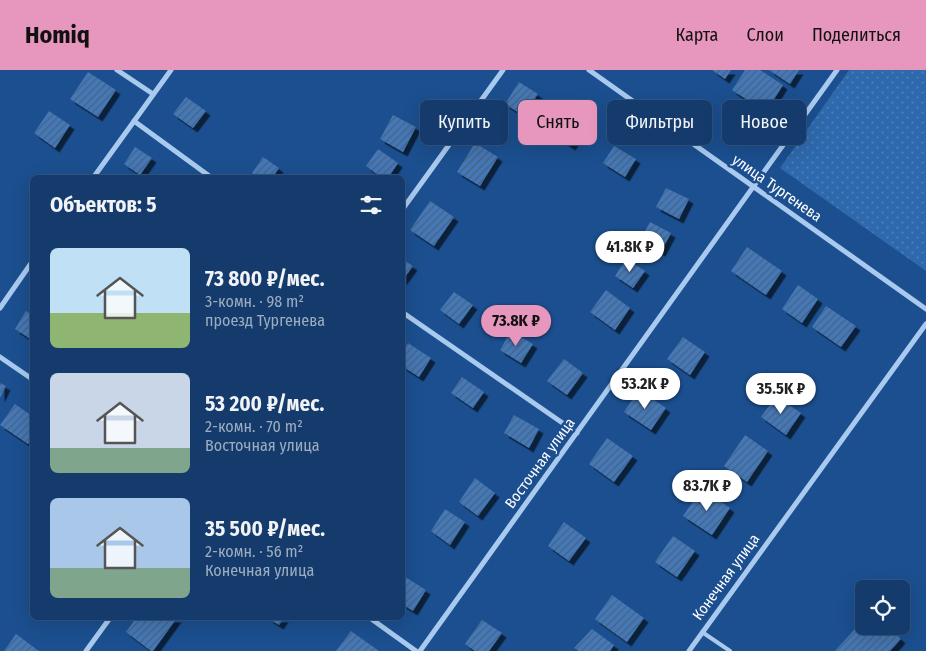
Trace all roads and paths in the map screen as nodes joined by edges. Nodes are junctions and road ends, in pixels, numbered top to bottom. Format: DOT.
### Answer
graph roads {
  1 [pos="118,70"];
  2 [pos="171,70"];
  3 [pos="503,70"];
  4 [pos="589,70"];
  5 [pos="837,70"];
  6 [pos="153,94"];
  7 [pos="134,122"];
  8 [pos="95,175"];
  9 [pos="208,175"];
  10 [pos="753,186"];
  11 [pos="405,206"];
  12 [pos="30,265"];
  13 [pos="0,308"];
  14 [pos="926,309"];
  15 [pos="405,314"];
  16 [pos="926,324"];
  17 [pos="0,356"];
  18 [pos="30,378"];
  19 [pos="577,432"];
  20 [pos="109,620"];
  21 [pos="373,620"];
  22 [pos="702,632"];
  23 [pos="86,651"];
  24 [pos="418,651"];
  25 [pos="688,651"];
  26 [pos="730,651"];
  1 -- 6 [label="street"];
  2 -- 6 [label="street"];
  3 -- 11 [label="street"];
  4 -- 10 [label="street, улица Тургенева"];
  5 -- 10 [label="street, Восточная улица"];
  6 -- 7 [label="street"];
  7 -- 8 [label="street"];
  7 -- 9 [label="street"];
  10 -- 14 [label="street, улица Тургенева"];
  10 -- 19 [label="street, Восточная улица"];
  12 -- 13 [label="street"];
  15 -- 19 [label="street"];
  16 -- 22 [label="street, Конечная улица"];
  17 -- 18 [label="street"];
  19 -- 24 [label="street, Восточная улица"];
  20 -- 23 [label="street"];
  21 -- 24 [label="street"];
  22 -- 25 [label="street, Конечная улица"];
  22 -- 26 [label="lane"];
}
